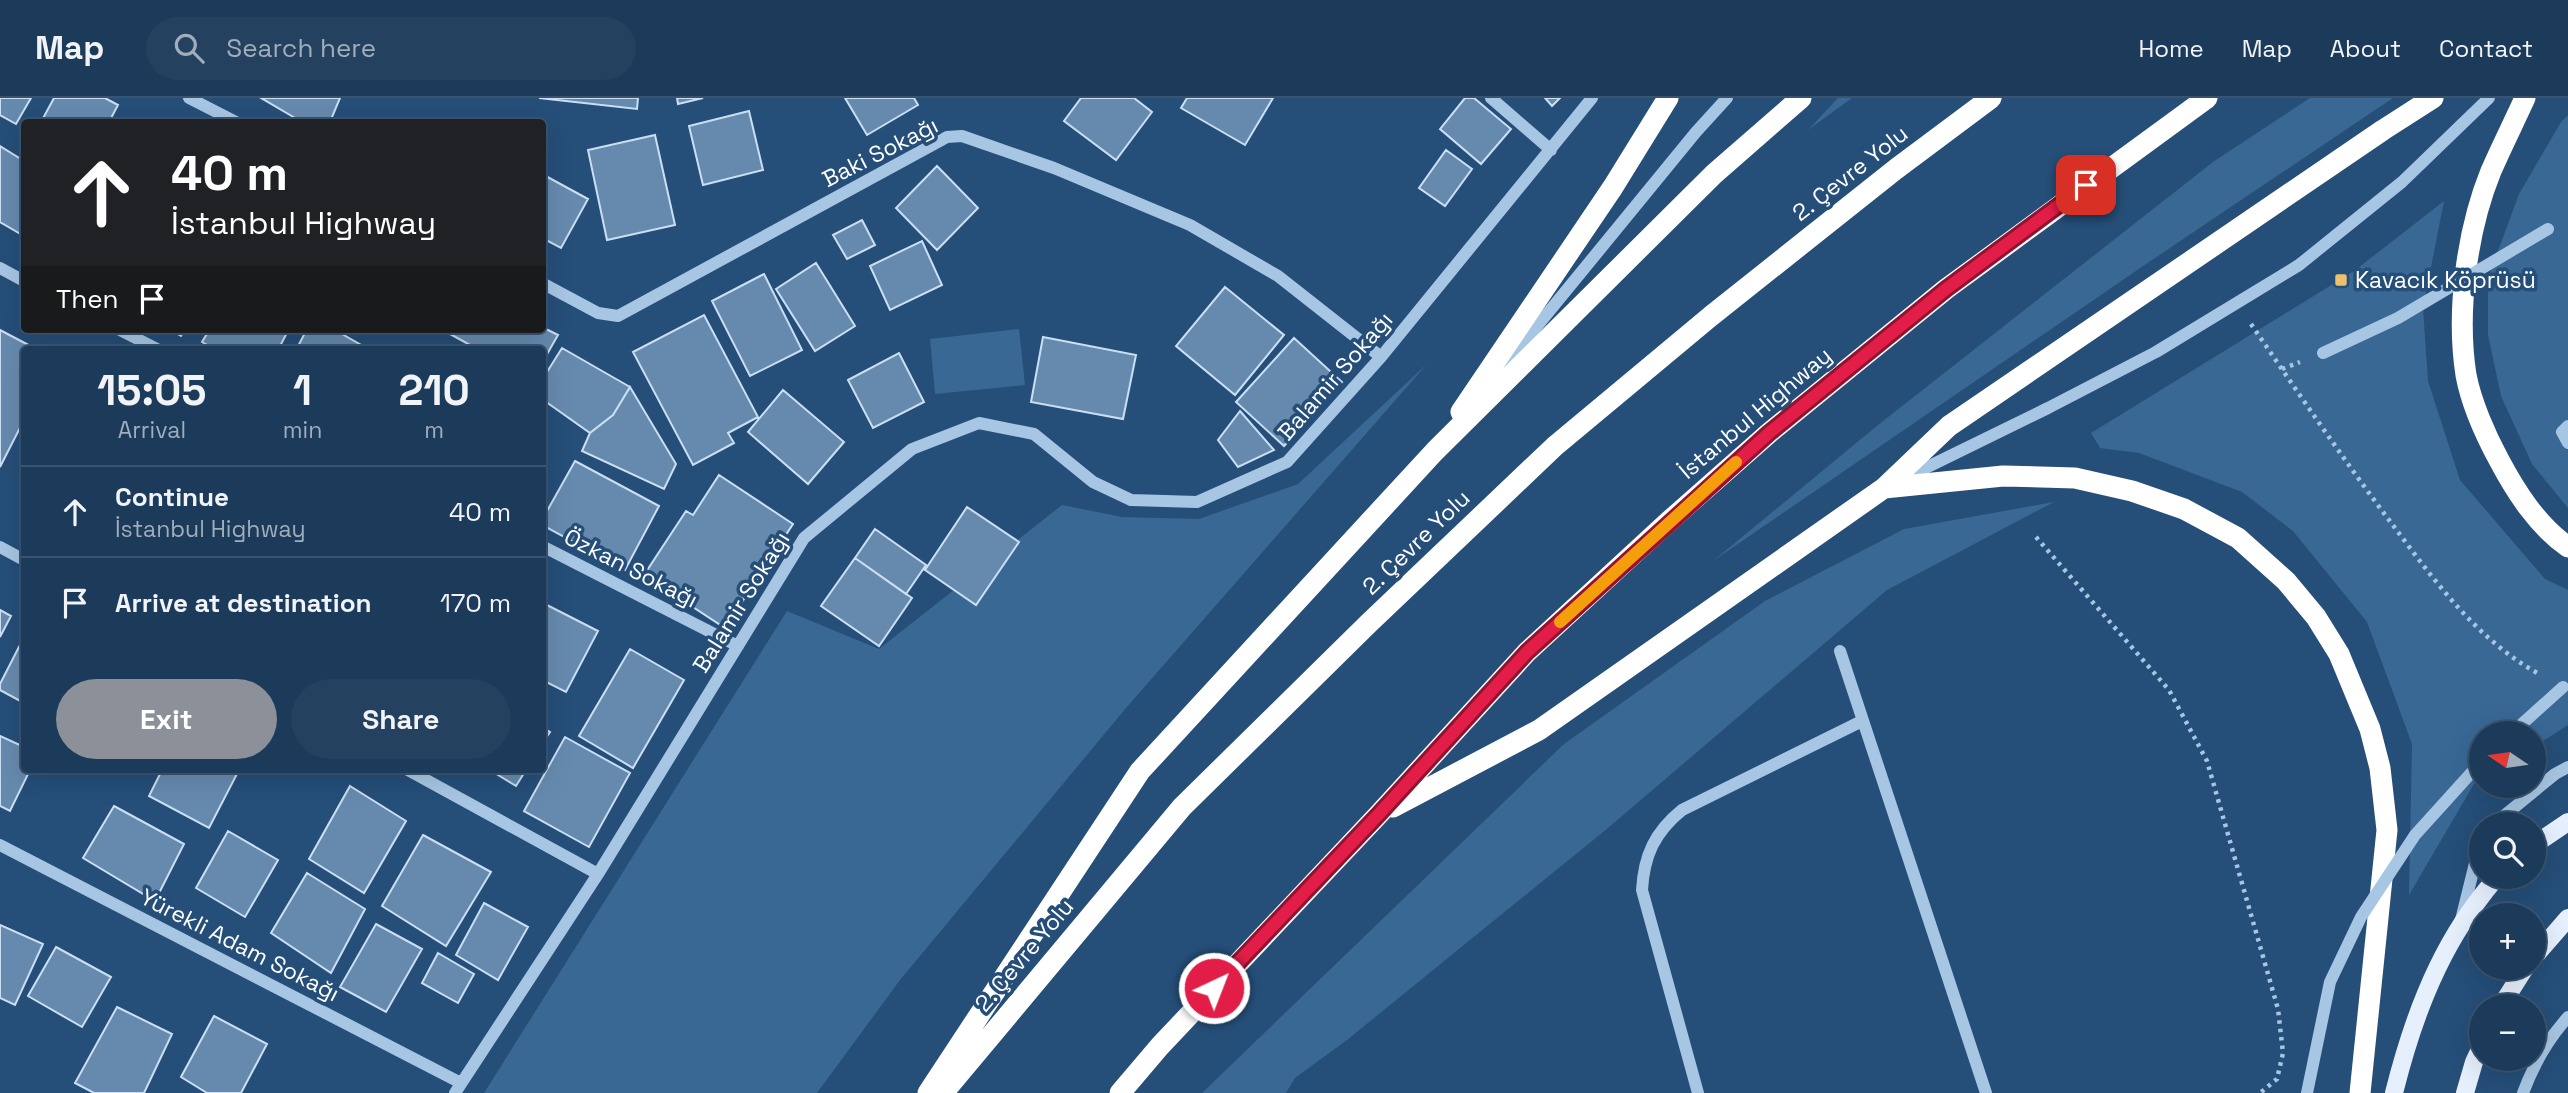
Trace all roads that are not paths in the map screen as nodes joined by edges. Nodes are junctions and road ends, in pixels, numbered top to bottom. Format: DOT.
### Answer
graph roads {
  1 [pos="189,98"];
  2 [pos="1491,98"];
  3 [pos="1592,98"];
  4 [pos="1668,98"];
  5 [pos="1727,98"];
  6 [pos="1801,98"];
  7 [pos="1991,98"];
  8 [pos="2207,98"];
  9 [pos="2433,98"];
  10 [pos="2489,98"];
  11 [pos="2525,98"];
  12 [pos="230,119"];
  13 [pos="1551,150"];
  14 [pos="2548,229"];
  15 [pos="0,268"];
  16 [pos="21,279"];
  17 [pos="546,285"];
  18 [pos="126,333"];
  19 [pos="151,346"];
  20 [pos="2323,353"];
  21 [pos="1381,357"];
  22 [pos="2568,426"];
  23 [pos="2568,443"];
  24 [pos="1434,451"];
  25 [pos="1884,488"];
  26 [pos="0,547"];
  27 [pos="2568,547"];
  28 [pos="546,548"];
  29 [pos="21,558"];
  30 [pos="738,646"];
  31 [pos="1840,651"];
  32 [pos="2563,687"];
  33 [pos="1862,721"];
  34 [pos="2525,721"];
  35 [pos="2568,767"];
  36 [pos="413,773"];
  37 [pos="2469,775"];
  38 [pos="2509,812"];
  39 [pos="1379,814"];
  40 [pos="2568,822"];
  41 [pos="2546,837"];
  42 [pos="0,845"];
  43 [pos="598,874"];
  44 [pos="2469,886"];
  45 [pos="2488,889"];
  46 [pos="2568,918"];
  47 [pos="2459,926"];
  48 [pos="2546,943"];
  49 [pos="2568,1017"];
  50 [pos="2471,1071"];
  51 [pos="458,1088"];
  52 [pos="928,1093"];
  53 [pos="943,1093"];
  54 [pos="1120,1093"];
  55 [pos="1698,1093"];
  56 [pos="1986,1093"];
  57 [pos="2307,1093"];
  58 [pos="2360,1093"];
  59 [pos="2394,1093"];
  60 [pos="2465,1093"];
  61 [pos="2522,1093"];
  1 -- 12 [label="street"];
  2 -- 13 [label="street"];
  3 -- 13 [label="street, Balamir Sokağı"];
  4 -- 24 [label="highway"];
  5 -- 24 [label="street"];
  6 -- 24 [label="highway"];
  7 -- 53 [label="highway, 2. Çevre Yolu"];
  8 -- 39 [label="highway, İstanbul Highway"];
  9 -- 25 [label="highway"];
  10 -- 25 [label="street"];
  11 -- 27 [label="highway"];
  13 -- 21 [label="street, Balamir Sokağı"];
  14 -- 20 [label="street, bridge"];
  15 -- 16 [label="street"];
  17 -- 21 [label="street, Baki Sokağı"];
  18 -- 19 [label="street"];
  21 -- 30 [label="street, Balamir Sokağı"];
  22 -- 23 [label="street"];
  24 -- 52 [label="highway"];
  25 -- 39 [label="highway"];
  25 -- 58 [label="highway"];
  26 -- 29 [label="street"];
  28 -- 30 [label="street, Özkan Sokağı"];
  30 -- 43 [label="street, Balamir Sokağı"];
  31 -- 33 [label="street"];
  32 -- 34 [label="street"];
  33 -- 55 [label="street"];
  33 -- 56 [label="street"];
  35 -- 38 [label="street"];
  36 -- 43 [label="street"];
  37 -- 57 [label="street, bridge"];
  39 -- 54 [label="highway"];
  40 -- 41 [label="main road"];
  42 -- 51 [label="street, Yürekli Adam Sokağı"];
  43 -- 51 [label="street, Balamir Sokağı"];
  44 -- 47 [label="street"];
  45 -- 47 [label="main road"];
  46 -- 48 [label="main road"];
  47 -- 59 [label="main road"];
  49 -- 61 [label="street"];
  50 -- 60 [label="main road"];
}
